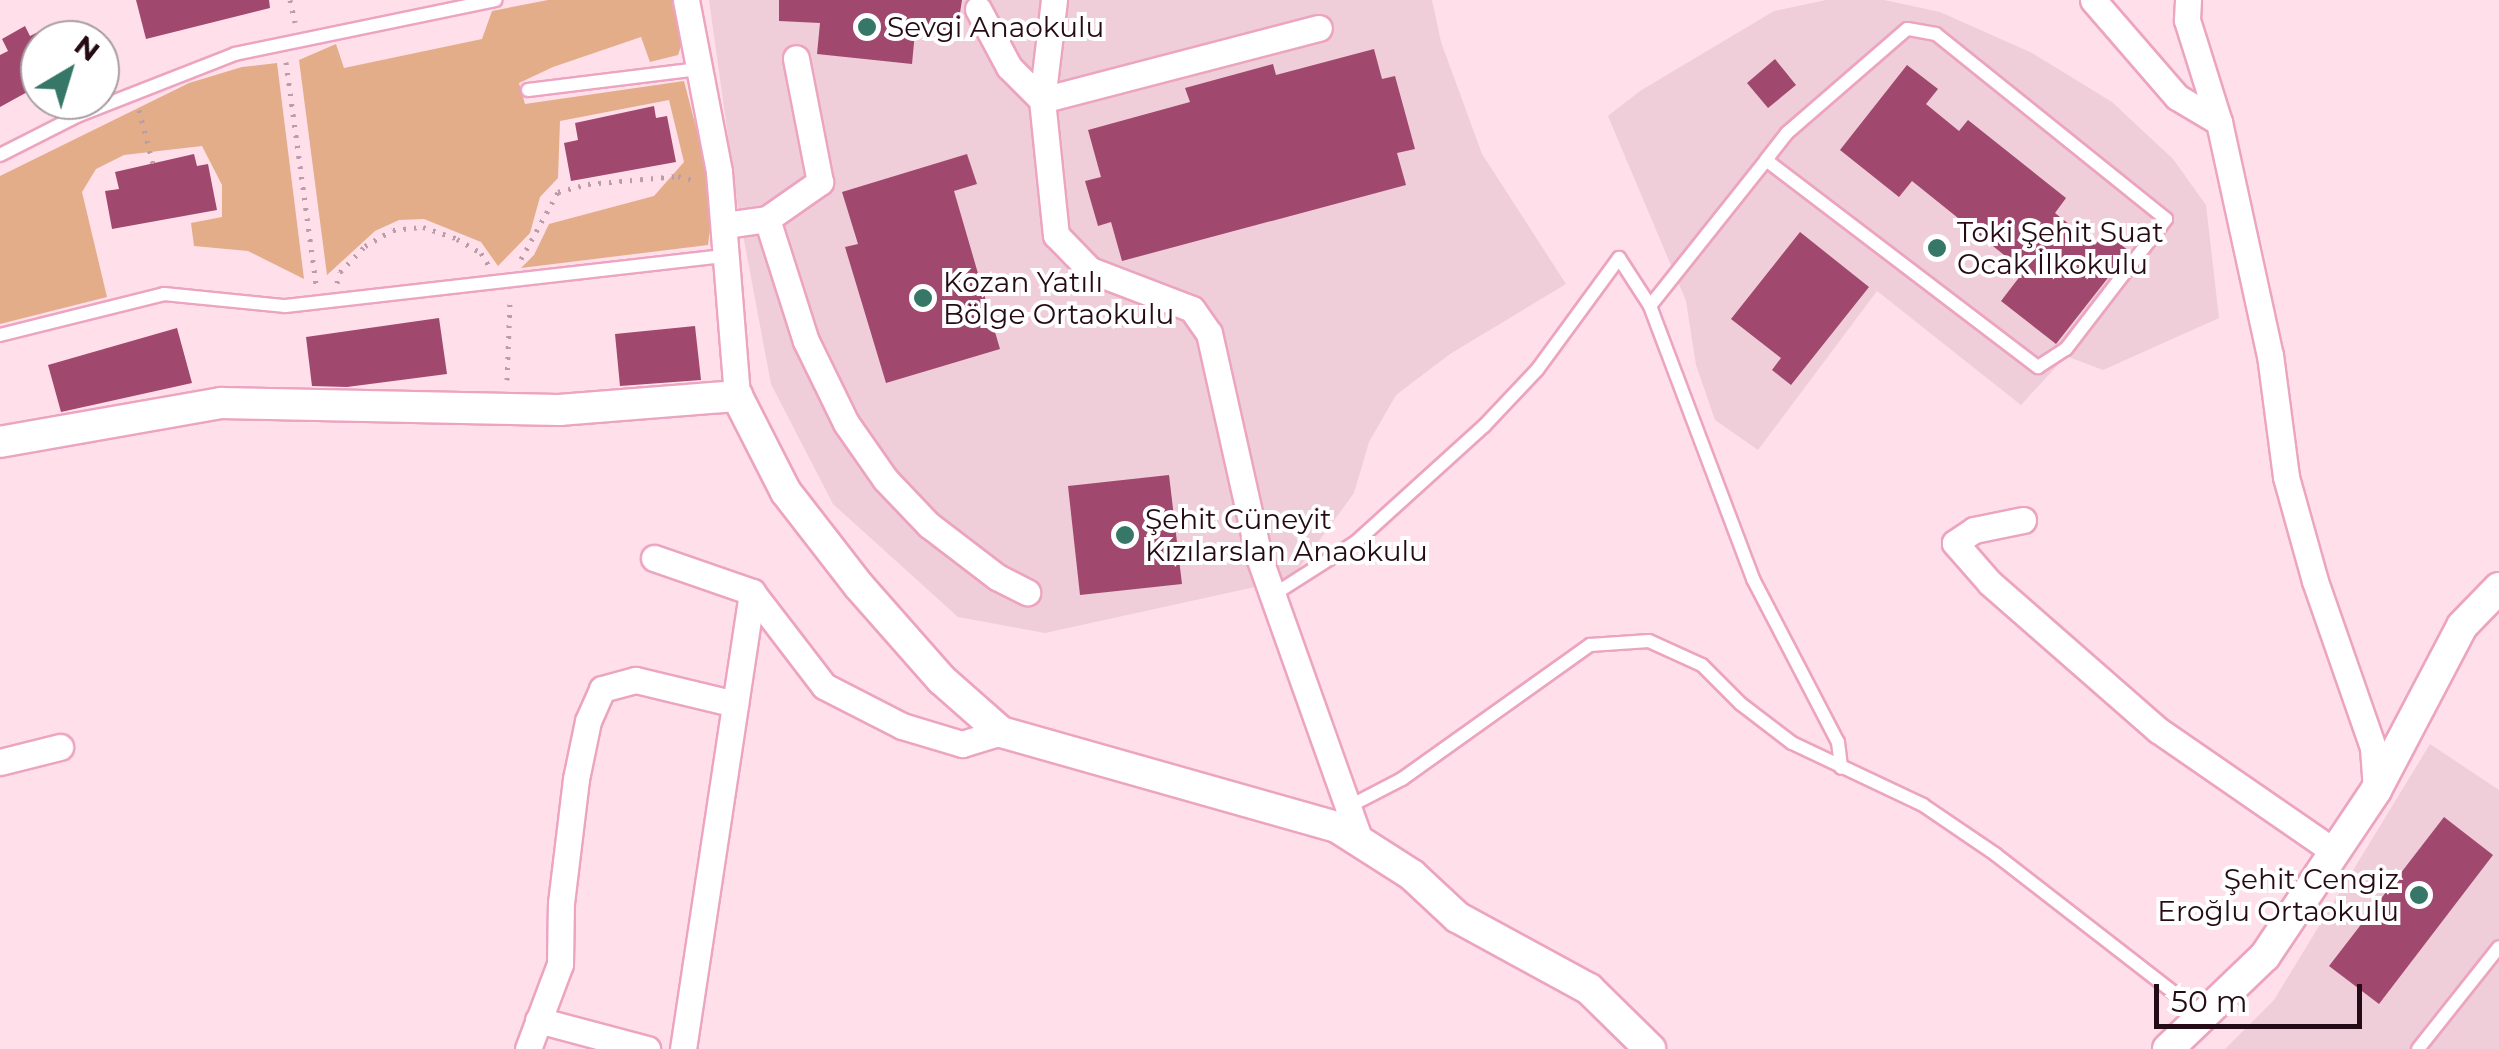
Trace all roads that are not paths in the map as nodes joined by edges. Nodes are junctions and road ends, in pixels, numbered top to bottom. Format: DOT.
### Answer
graph roads {
  1 [pos="495,0"];
  2 [pos="686,0"];
  3 [pos="1054,0"];
  4 [pos="2093,0"];
  5 [pos="2188,0"];
  6 [pos="978,9"];
  7 [pos="1319,28"];
  8 [pos="796,58"];
  9 [pos="699,69"];
  10 [pos="528,90"];
  11 [pos="1042,100"];
  12 [pos="2218,122"];
  13 [pos="0,155"];
  14 [pos="1766,160"];
  15 [pos="767,220"];
  16 [pos="725,225"];
  17 [pos="729,256"];
  18 [pos="1650,306"];
  19 [pos="0,336"];
  20 [pos="737,396"];
  21 [pos="0,442"];
  22 [pos="2023,520"];
  23 [pos="654,558"];
  24 [pos="2499,588"];
  25 [pos="752,592"];
  26 [pos="1027,592"];
  27 [pos="1273,595"];
  28 [pos="735,704"];
  29 [pos="1001,732"];
  30 [pos="60,748"];
  31 [pos="0,762"];
  32 [pos="1841,768"];
  33 [pos="2376,790"];
  34 [pos="1348,807"];
  35 [pos="1360,842"];
  36 [pos="2335,852"];
  37 [pos="2499,947"];
  38 [pos="2204,1017"];
  39 [pos="538,1020"];
  40 [pos="528,1049"];
  41 [pos="646,1049"];
  42 [pos="683,1049"];
  43 [pos="1650,1049"];
  44 [pos="2168,1049"];
  45 [pos="2418,1049"];
  1 -- 13 [label="lane"];
  2 -- 9 [label="street"];
  3 -- 11 [label="street"];
  4 -- 12 [label="street"];
  5 -- 12 [label="street"];
  6 -- 11 [label="street"];
  7 -- 11 [label="street"];
  8 -- 15 [label="street"];
  9 -- 10 [label="lane"];
  9 -- 16 [label="street"];
  11 -- 27 [label="street"];
  12 -- 33 [label="street"];
  14 -- 14 [label="lane"];
  14 -- 18 [label="lane"];
  15 -- 16 [label="street"];
  15 -- 26 [label="street"];
  16 -- 17 [label="street"];
  17 -- 19 [label="lane"];
  17 -- 20 [label="street"];
  18 -- 27 [label="lane"];
  18 -- 32 [label="lane"];
  20 -- 21 [label="street"];
  20 -- 29 [label="street"];
  22 -- 36 [label="street"];
  23 -- 25 [label="street"];
  24 -- 33 [label="street"];
  25 -- 28 [label="street"];
  25 -- 29 [label="street"];
  27 -- 34 [label="street"];
  28 -- 39 [label="street"];
  28 -- 42 [label="street"];
  29 -- 35 [label="street"];
  30 -- 31 [label="street"];
  32 -- 34 [label="lane"];
  32 -- 38 [label="lane"];
  33 -- 36 [label="street"];
  34 -- 35 [label="street"];
  35 -- 43 [label="street"];
  36 -- 38 [label="street"];
  37 -- 45 [label="lane"];
  38 -- 44 [label="street"];
  39 -- 40 [label="street"];
  39 -- 41 [label="street"];
}
